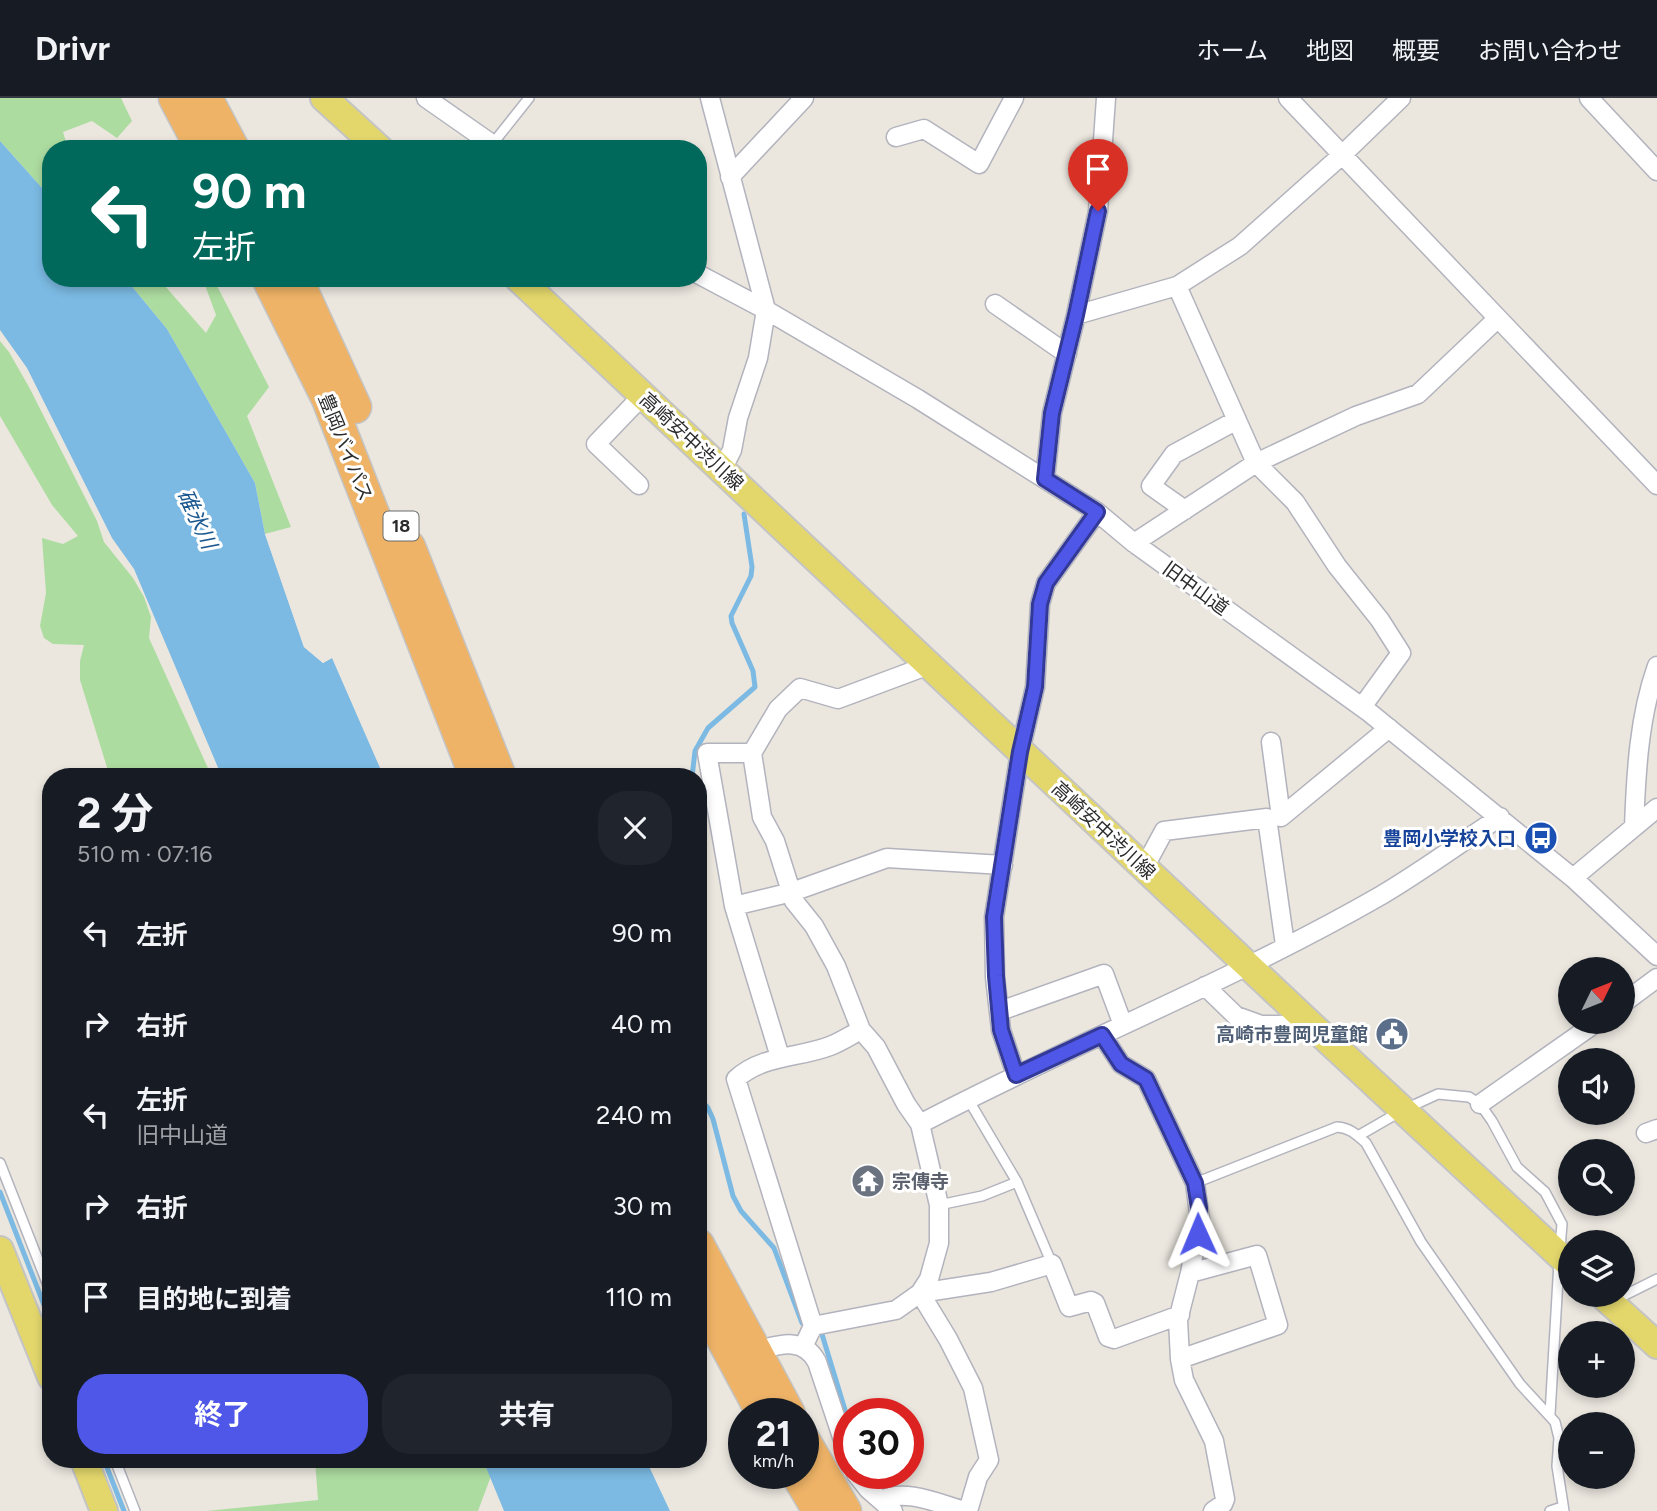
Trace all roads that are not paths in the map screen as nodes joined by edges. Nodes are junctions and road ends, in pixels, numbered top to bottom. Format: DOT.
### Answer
graph roads {
  1 [pos="175,98"];
  2 [pos="206,98"];
  3 [pos="324,98"];
  4 [pos="426,98"];
  5 [pos="529,98"];
  6 [pos="710,98"];
  7 [pos="804,98"];
  8 [pos="1013,98"];
  9 [pos="1107,98"];
  10 [pos="1288,98"];
  11 [pos="1401,98"];
  12 [pos="1589,98"];
  13 [pos="896,137"];
  14 [pos="197,140"];
  15 [pos="228,140"];
  16 [pos="370,140"];
  17 [pos="484,140"];
  18 [pos="500,140"];
  19 [pos="1342,155"];
  20 [pos="1657,171"];
  21 [pos="730,177"];
  22 [pos="707,279"];
  23 [pos="1177,286"];
  24 [pos="272,287"];
  25 [pos="300,287"];
  26 [pos="528,287"];
  27 [pos="995,304"];
  28 [pos="766,310"];
  29 [pos="1076,315"];
  30 [pos="1497,319"];
  31 [pos="1067,354"];
  32 [pos="643,396"];
  33 [pos="1237,420"];
  34 [pos="1256,463"];
  35 [pos="722,470"];
  36 [pos="1045,479"];
  37 [pos="639,485"];
  38 [pos="1657,485"];
  39 [pos="1185,510"];
  40 [pos="1097,512"];
  41 [pos="1134,543"];
  42 [pos="929,665"];
  43 [pos="1657,666"];
  44 [pos="1362,707"];
  45 [pos="1389,728"];
  46 [pos="1271,742"];
  47 [pos="1020,752"];
  48 [pos="751,753"];
  49 [pos="472,768"];
  50 [pos="496,768"];
  51 [pos="1657,808"];
  52 [pos="1500,817"];
  53 [pos="1634,827"];
  54 [pos="1003,865"];
  55 [pos="1144,868"];
  56 [pos="1573,878"];
  57 [pos="792,892"];
  58 [pos="734,906"];
  59 [pos="1285,945"];
  60 [pos="1657,956"];
  61 [pos="1247,965"];
  62 [pos="1657,978"];
  63 [pos="1205,986"];
  64 [pos="1635,994"];
  65 [pos="1000,1011"];
  66 [pos="1123,1025"];
  67 [pos="1312,1025"];
  68 [pos="861,1030"];
  69 [pos="1580,1034"];
  70 [pos="1102,1035"];
  71 [pos="780,1057"];
  72 [pos="1016,1075"];
  73 [pos="968,1099"];
  74 [pos="1480,1104"];
  75 [pos="1403,1110"];
  76 [pos="920,1124"];
  77 [pos="1358,1136"];
  78 [pos="0,1163"];
  79 [pos="1017,1182"];
  80 [pos="1195,1183"];
  81 [pos="939,1205"];
  82 [pos="1562,1230"];
  83 [pos="0,1250"];
  84 [pos="1558,1254"];
  85 [pos="1052,1264"];
  86 [pos="42,1270"];
  87 [pos="1190,1273"];
  88 [pos="707,1274"];
  89 [pos="1657,1279"];
  90 [pos="1635,1288"];
  91 [pos="920,1293"];
  92 [pos="1560,1307"];
  93 [pos="1615,1307"];
  94 [pos="707,1309"];
  95 [pos="1180,1315"];
  96 [pos="813,1326"];
  97 [pos="1657,1345"];
  98 [pos="803,1347"];
  99 [pos="732,1354"];
  100 [pos="42,1355"];
  101 [pos="1180,1359"];
  102 [pos="755,1398"];
  103 [pos="774,1398"];
  104 [pos="833,1410"];
  105 [pos="1550,1414"];
  106 [pos="819,1466"];
  107 [pos="87,1468"];
  108 [pos="118,1468"];
  109 [pos="806,1489"];
  110 [pos="871,1489"];
  111 [pos="887,1506"];
  112 [pos="1563,1509"];
  113 [pos="104,1511"];
  114 [pos="135,1511"];
  115 [pos="819,1511"];
  116 [pos="845,1511"];
  117 [pos="967,1511"];
  118 [pos="1213,1511"];
  119 [pos="1550,1511"];
  1 -- 14 [label="highway"];
  2 -- 15 [label="highway"];
  3 -- 16 [label="main road"];
  4 -- 17 [label="street"];
  5 -- 18 [label="lane"];
  6 -- 21 [label="street"];
  7 -- 21 [label="street"];
  8 -- 13 [label="street"];
  9 -- 29 [label="street"];
  10 -- 19 [label="street"];
  11 -- 19 [label="street"];
  12 -- 20 [label="street"];
  19 -- 23 [label="street"];
  19 -- 30 [label="street"];
  21 -- 28 [label="street"];
  22 -- 28 [label="street, 旧中山道"];
  23 -- 29 [label="street"];
  23 -- 33 [label="street"];
  24 -- 49 [label="highway, 豊岡バイパス / 18"];
  25 -- 50 [label="highway, 豊岡バイパス / 18"];
  26 -- 32 [label="main road, 高崎安中渋川線"];
  27 -- 31 [label="street"];
  28 -- 35 [label="street"];
  28 -- 36 [label="street, 旧中山道"];
  29 -- 31 [label="street"];
  30 -- 34 [label="street"];
  30 -- 38 [label="street"];
  31 -- 36 [label="street"];
  32 -- 35 [label="main road, 高崎安中渋川線"];
  32 -- 37 [label="street"];
  33 -- 34 [label="street"];
  33 -- 39 [label="street"];
  34 -- 39 [label="street"];
  34 -- 44 [label="street"];
  35 -- 42 [label="main road, 高崎安中渋川線"];
  36 -- 40 [label="street, 旧中山道"];
  39 -- 41 [label="street"];
  40 -- 41 [label="street, 旧中山道"];
  40 -- 47 [label="street"];
  41 -- 44 [label="street, 旧中山道"];
  42 -- 47 [label="main road, 高崎安中渋川線"];
  42 -- 48 [label="street"];
  43 -- 53 [label="street"];
  44 -- 45 [label="street, 旧中山道"];
  45 -- 46 [label="street"];
  45 -- 52 [label="street, 旧中山道"];
  47 -- 54 [label="street"];
  47 -- 55 [label="main road, 高崎安中渋川線"];
  48 -- 57 [label="street"];
  48 -- 58 [label="street"];
  51 -- 53 [label="street"];
  52 -- 56 [label="street, 旧中山道"];
  52 -- 59 [label="street"];
  53 -- 56 [label="street"];
  54 -- 57 [label="street"];
  54 -- 65 [label="street"];
  55 -- 59 [label="street"];
  55 -- 61 [label="main road, 高崎安中渋川線"];
  56 -- 60 [label="street, 旧中山道"];
  57 -- 58 [label="street"];
  57 -- 68 [label="street"];
  58 -- 71 [label="street"];
  59 -- 61 [label="street"];
  61 -- 63 [label="street"];
  61 -- 67 [label="main road, 高崎安中渋川線"];
  62 -- 64 [label="street"];
  63 -- 66 [label="street"];
  63 -- 67 [label="street"];
  65 -- 66 [label="street"];
  65 -- 72 [label="street"];
  66 -- 70 [label="street"];
  67 -- 75 [label="main road, 高崎安中渋川線"];
  68 -- 71 [label="street"];
  68 -- 76 [label="street"];
  69 -- 74 [label="street"];
  70 -- 72 [label="street"];
  70 -- 80 [label="street"];
  71 -- 96 [label="street"];
  72 -- 73 [label="street"];
  73 -- 76 [label="street"];
  73 -- 79 [label="lane"];
  74 -- 75 [label="lane"];
  74 -- 82 [label="lane"];
  75 -- 77 [label="lane"];
  75 -- 84 [label="main road, 高崎安中渋川線"];
  76 -- 81 [label="street"];
  77 -- 80 [label="lane"];
  77 -- 105 [label="lane"];
  78 -- 86 [label="lane"];
  79 -- 81 [label="lane"];
  79 -- 85 [label="lane"];
  80 -- 87 [label="street"];
  81 -- 91 [label="street"];
  83 -- 100 [label="main road"];
  85 -- 91 [label="street"];
  85 -- 95 [label="street"];
  87 -- 95 [label="street"];
  87 -- 101 [label="street"];
  88 -- 99 [label="highway"];
  89 -- 90 [label="lane"];
  91 -- 96 [label="street"];
  91 -- 117 [label="street"];
  92 -- 105 [label="lane"];
  93 -- 97 [label="main road"];
  94 -- 99 [label="highway"];
  95 -- 101 [label="street"];
  96 -- 98 [label="street"];
  98 -- 99 [label="street"];
  98 -- 104 [label="street"];
  99 -- 102 [label="highway"];
  99 -- 103 [label="highway"];
  101 -- 118 [label="street"];
  105 -- 112 [label="lane"];
  106 -- 116 [label="highway"];
  107 -- 113 [label="main road"];
  108 -- 114 [label="lane"];
  109 -- 115 [label="highway"];
  110 -- 111 [label="street"];
  111 -- 117 [label="street"];
  112 -- 119 [label="lane"];
}
